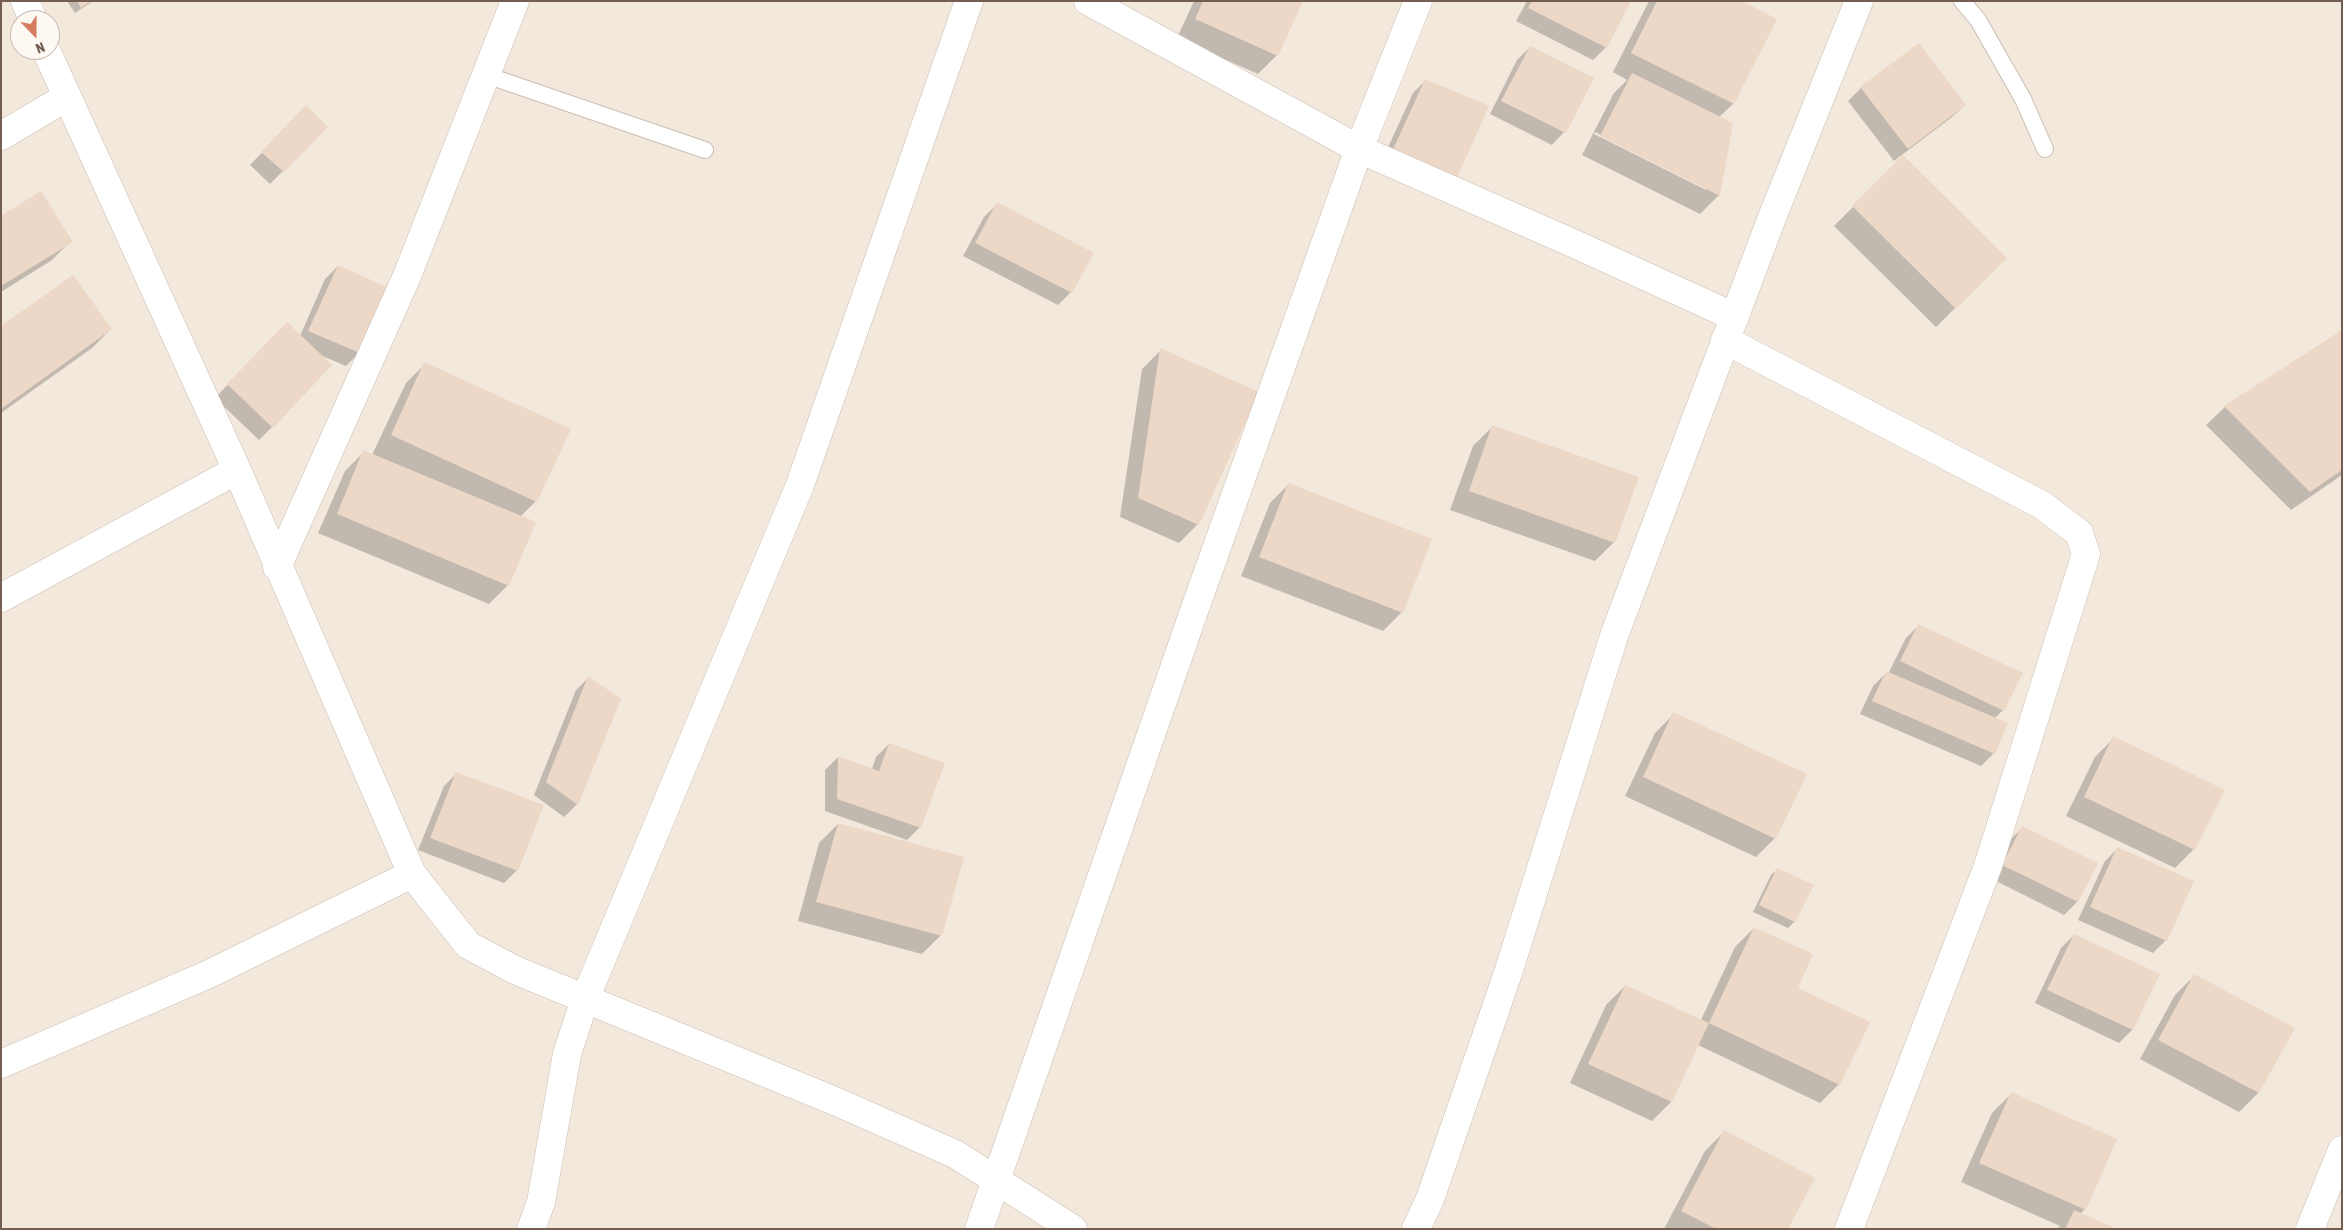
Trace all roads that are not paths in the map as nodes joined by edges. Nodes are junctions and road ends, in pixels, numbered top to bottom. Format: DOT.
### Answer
graph roads {
  1 [pos="515,1"];
  2 [pos="969,1"];
  3 [pos="1088,1"];
  4 [pos="1418,1"];
  5 [pos="1859,1"];
  6 [pos="1962,1"];
  7 [pos="50,60"];
  8 [pos="486,75"];
  9 [pos="67,97"];
  10 [pos="1,136"];
  11 [pos="1359,149"];
  12 [pos="2045,149"];
  13 [pos="706,150"];
  14 [pos="1730,329"];
  15 [pos="236,470"];
  16 [pos="277,567"];
  17 [pos="1,598"];
  18 [pos="412,874"];
  19 [pos="585,999"];
  20 [pos="1,1064"];
  21 [pos="2342,1150"];
  22 [pos="997,1180"];
  23 [pos="531,1229"];
  24 [pos="979,1229"];
  25 [pos="1073,1229"];
  26 [pos="1416,1229"];
  27 [pos="1849,1229"];
  28 [pos="2310,1229"];
  1 -- 8 [label="street"];
  2 -- 19 [label="street"];
  3 -- 11 [label="street"];
  4 -- 11 [label="street"];
  5 -- 14 [label="street"];
  6 -- 12 [label="lane"];
  7 -- 9 [label="street"];
  8 -- 13 [label="lane"];
  8 -- 16 [label="street"];
  9 -- 10 [label="street"];
  9 -- 15 [label="street"];
  11 -- 14 [label="street"];
  11 -- 22 [label="street"];
  14 -- 26 [label="street"];
  14 -- 27 [label="street"];
  15 -- 16 [label="street"];
  15 -- 17 [label="street"];
  16 -- 18 [label="street"];
  18 -- 19 [label="street"];
  18 -- 20 [label="street"];
  19 -- 22 [label="street"];
  19 -- 23 [label="street"];
  21 -- 28 [label="street"];
  22 -- 24 [label="street"];
  22 -- 25 [label="street"];
}
